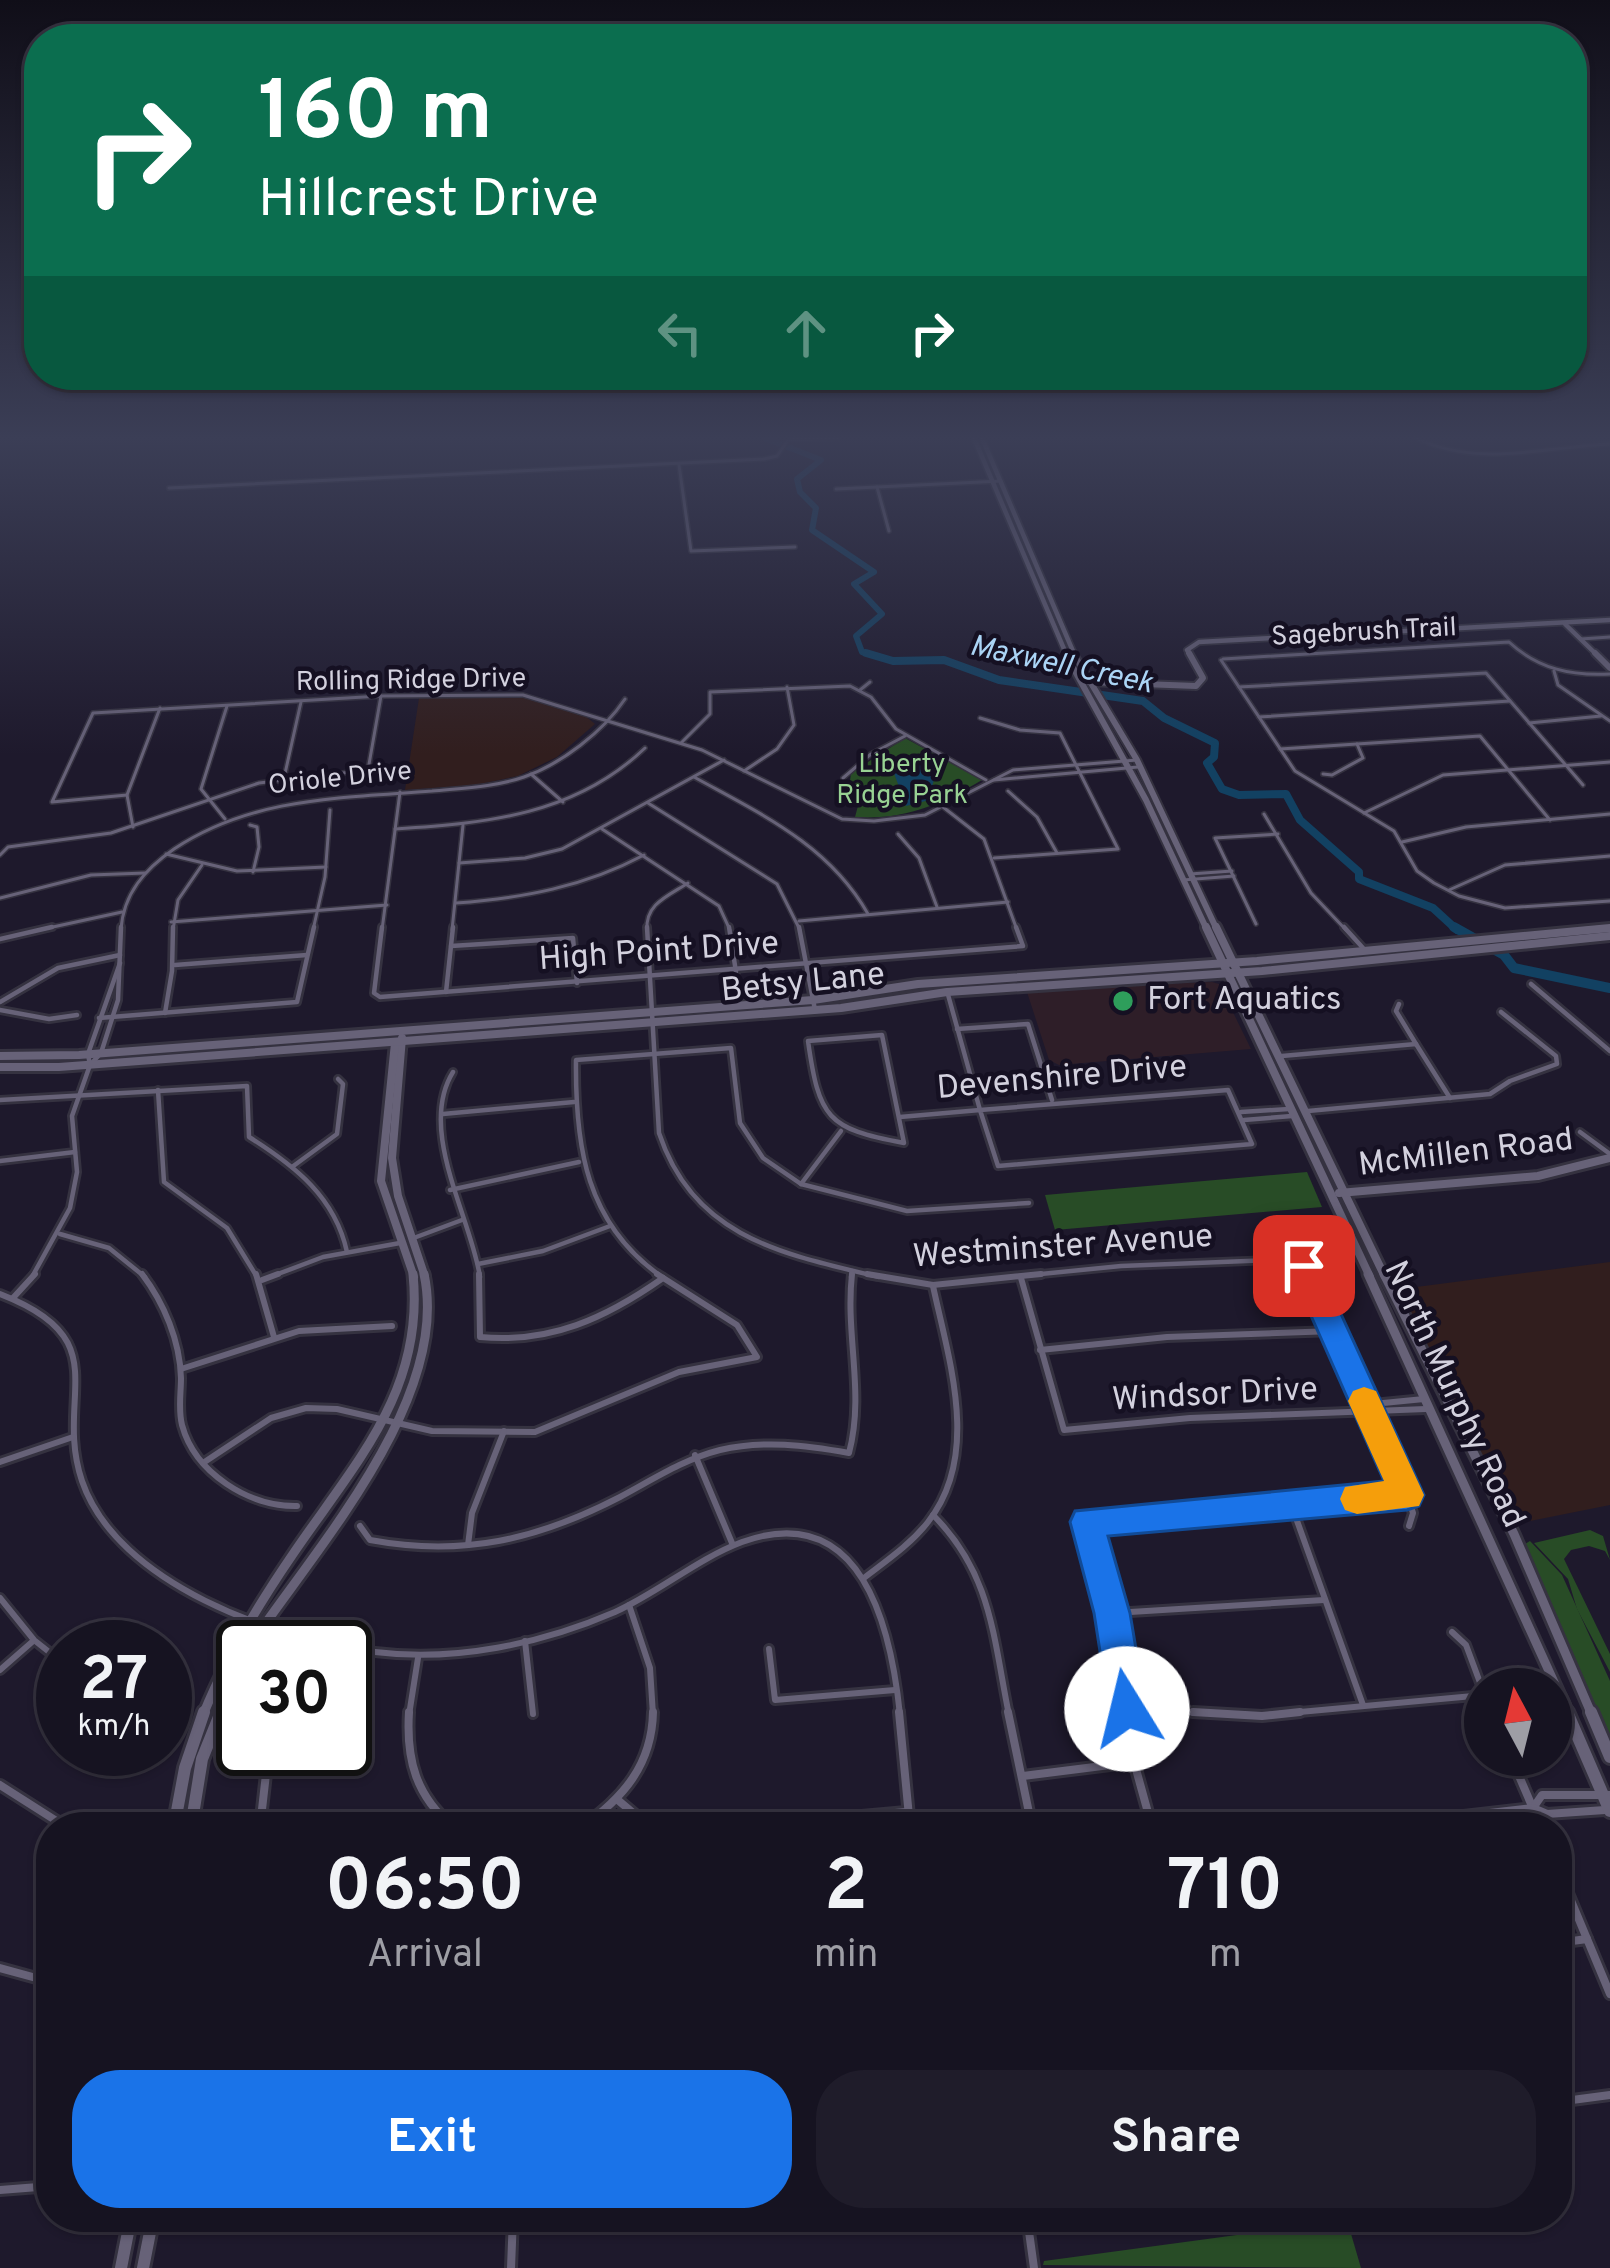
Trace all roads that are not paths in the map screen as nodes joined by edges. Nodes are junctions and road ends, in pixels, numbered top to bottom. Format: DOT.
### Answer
graph roads {
  1 [pos="690,544"];
  2 [pos="1024,544"];
  3 [pos="795,547"];
  4 [pos="1610,620"];
  5 [pos="1564,622"];
  6 [pos="1337,635"];
  7 [pos="1610,638"];
  8 [pos="1581,639"];
  9 [pos="1350,652"];
  10 [pos="1555,669"];
  11 [pos="1610,669"];
  12 [pos="870,682"];
  13 [pos="1088,685"];
  14 [pos="787,687"];
  15 [pos="1239,687"];
  16 [pos="860,690"];
  17 [pos="380,696"];
  18 [pos="625,699"];
  19 [pos="302,700"];
  20 [pos="1510,701"];
  21 [pos="228,704"];
  22 [pos="160,708"];
  23 [pos="1602,716"];
  24 [pos="1259,717"];
  25 [pos="980,718"];
  26 [pos="1610,721"];
  27 [pos="602,722"];
  28 [pos="1529,723"];
  29 [pos="905,736"];
  30 [pos="681,743"];
  31 [pos="1358,744"];
  32 [pos="645,748"];
  33 [pos="1280,749"];
  34 [pos="724,760"];
  35 [pos="1610,761"];
  36 [pos="1134,764"];
  37 [pos="1565,764"];
  38 [pos="1076,768"];
  39 [pos="1507,768"];
  40 [pos="744,771"];
  41 [pos="530,774"];
  42 [pos="1323,774"];
  43 [pos="694,777"];
  44 [pos="284,778"];
  45 [pos="843,778"];
  46 [pos="988,781"];
  47 [pos="1583,785"];
  48 [pos="1008,791"];
  49 [pos="400,792"];
  50 [pos="127,795"];
  51 [pos="206,800"];
  52 [pos="563,802"];
  53 [pos="648,803"];
  54 [pos="943,807"];
  55 [pos="330,810"];
  56 [pos="1364,813"];
  57 [pos="1264,814"];
  58 [pos="1610,814"];
  59 [pos="225,819"];
  60 [pos="1550,820"];
  61 [pos="463,824"];
  62 [pos="250,825"];
  63 [pos="133,827"];
  64 [pos="395,829"];
  65 [pos="602,829"];
  66 [pos="1278,834"];
  67 [pos="898,835"];
  68 [pos="1401,842"];
  69 [pos="1057,853"];
  70 [pos="164,854"];
  71 [pos="0,855"];
  72 [pos="644,855"];
  73 [pos="1610,856"];
  74 [pos="994,858"];
  75 [pos="460,862"];
  76 [pos="202,865"];
  77 [pos="326,867"];
  78 [pos="253,872"];
  79 [pos="145,873"];
  80 [pos="1233,874"];
  81 [pos="1187,877"];
  82 [pos="688,883"];
  83 [pos="1448,891"];
  84 [pos="0,898"];
  85 [pos="1610,901"];
  86 [pos="1008,902"];
  87 [pos="456,903"];
  88 [pos="387,905"];
  89 [pos="937,908"];
  90 [pos="318,909"];
  91 [pos="122,912"];
  92 [pos="868,914"];
  93 [pos="798,921"];
  94 [pos="171,922"];
  95 [pos="1256,924"];
  96 [pos="1610,932"];
  97 [pos="0,939"];
  98 [pos="451,946"];
  99 [pos="1364,949"];
  100 [pos="309,955"];
  101 [pos="1370,958"];
  102 [pos="120,959"];
  103 [pos="1219,963"];
  104 [pos="175,965"];
  105 [pos="808,966"];
  106 [pos="1136,970"];
  107 [pos="1230,970"];
  108 [pos="736,972"];
  109 [pos="1045,976"];
  110 [pos="649,978"];
  111 [pos="1140,980"];
  112 [pos="945,982"];
  113 [pos="577,983"];
  114 [pos="1532,984"];
  115 [pos="1048,986"];
  116 [pos="446,992"];
  117 [pos="947,992"];
  118 [pos="1399,1004"];
  119 [pos="814,1005"];
  120 [pos="0,1006"];
  121 [pos="1501,1012"];
  122 [pos="165,1013"];
  123 [pos="77,1015"];
  124 [pos="113,1017"];
  125 [pos="651,1017"];
  126 [pos="99,1018"];
  127 [pos="957,1029"];
  128 [pos="399,1038"];
  129 [pos="1416,1043"];
  130 [pos="1610,1051"];
  131 [pos="101,1053"];
  132 [pos="88,1054"];
  133 [pos="654,1055"];
  134 [pos="0,1056"];
  135 [pos="1276,1057"];
  136 [pos="90,1065"];
  137 [pos="0,1067"];
  138 [pos="454,1072"];
  139 [pos="338,1079"];
  140 [pos="158,1090"];
  141 [pos="77,1096"];
  142 [pos="1450,1098"];
  143 [pos="0,1100"];
  144 [pos="574,1102"];
  145 [pos="1053,1102"];
  146 [pos="980,1110"];
  147 [pos="1240,1112"];
  148 [pos="1290,1112"];
  149 [pos="1303,1112"];
  150 [pos="443,1114"];
  151 [pos="900,1117"];
  152 [pos="1244,1120"];
  153 [pos="842,1130"];
  154 [pos="1580,1132"];
  155 [pos="75,1152"];
  156 [pos="1610,1156"];
  157 [pos="0,1160"];
  158 [pos="579,1162"];
  159 [pos="292,1167"];
  160 [pos="801,1184"];
  161 [pos="450,1190"];
  162 [pos="1342,1193"];
  163 [pos="1328,1194"];
  164 [pos="1029,1203"];
  165 [pos="464,1219"];
  166 [pos="611,1226"];
  167 [pos="60,1234"];
  168 [pos="416,1237"];
  169 [pos="403,1242"];
  170 [pos="346,1252"];
  171 [pos="478,1264"];
  172 [pos="852,1271"];
  173 [pos="663,1278"];
  174 [pos="1022,1278"];
  175 [pos="262,1280"];
  176 [pos="933,1285"];
  177 [pos="0,1294"];
  178 [pos="13,1298"];
  179 [pos="392,1326"];
  180 [pos="1334,1331"];
  181 [pos="274,1337"];
  182 [pos="1040,1350"];
  183 [pos="181,1369"];
  184 [pos="1426,1404"];
  185 [pos="1369,1411"];
  186 [pos="384,1421"];
  187 [pos="397,1424"];
  188 [pos="505,1431"];
  189 [pos="74,1436"];
  190 [pos="695,1455"];
  191 [pos="0,1462"];
  192 [pos="203,1463"];
  193 [pos="1407,1495"];
  194 [pos="1292,1504"];
  195 [pos="297,1506"];
  196 [pos="933,1515"];
  197 [pos="360,1526"];
  198 [pos="1409,1526"];
  199 [pos="732,1543"];
  200 [pos="467,1547"];
  201 [pos="864,1578"];
  202 [pos="0,1598"];
  203 [pos="1324,1600"];
  204 [pos="629,1605"];
  205 [pos="1112,1613"];
  206 [pos="252,1617"];
  207 [pos="260,1620"];
  208 [pos="266,1620"];
  209 [pos="1453,1632"];
  210 [pos="34,1640"];
  211 [pos="525,1641"];
  212 [pos="372,1649"];
  213 [pos="769,1649"];
  214 [pos="418,1655"];
  215 [pos="1475,1668"];
  216 [pos="0,1670"];
  217 [pos="895,1690"];
  218 [pos="1464,1697"];
  219 [pos="1364,1705"];
  220 [pos="1127,1709"];
  221 [pos="533,1714"];
  222 [pos="216,1725"];
  223 [pos="1610,1757"];
  224 [pos="1134,1762"];
  225 [pos="266,1776"];
  226 [pos="1024,1776"];
  227 [pos="1519,1776"];
  228 [pos="0,1785"];
  229 [pos="1606,1793"];
  230 [pos="619,1801"];
  231 [pos="1533,1808"];
  232 [pos="1610,1810"];
  233 [pos="908,1811"];
  234 [pos="42,1812"];
  235 [pos="176,1812"];
  236 [pos="193,1812"];
  237 [pos="262,1812"];
  238 [pos="431,1812"];
  239 [pos="603,1812"];
  240 [pos="632,1812"];
  241 [pos="897,1812"];
  242 [pos="1030,1812"];
  243 [pos="1148,1812"];
  244 [pos="1498,1812"];
  245 [pos="1534,1812"];
  246 [pos="1542,1812"];
  247 [pos="1572,1812"];
  248 [pos="1572,1903"];
  249 [pos="1587,1939"];
  250 [pos="1572,1941"];
  251 [pos="0,1968"];
  252 [pos="36,1978"];
  253 [pos="1610,1994"];
  254 [pos="1610,2095"];
  255 [pos="1572,2100"];
  256 [pos="36,2187"];
  257 [pos="0,2190"];
  258 [pos="128,2232"];
  259 [pos="150,2232"];
  260 [pos="513,2232"];
  261 [pos="1029,2232"];
  262 [pos="121,2268"];
  263 [pos="143,2268"];
  264 [pos="512,2268"];
  265 [pos="1034,2268"];
  1 -- 3 [label="street"];
  2 -- 13 [label="main road, North Murphy Road"];
  4 -- 5 [label="main road"];
  5 -- 6 [label="main road"];
  5 -- 8 [label="main road"];
  6 -- 9 [label="street"];
  6 -- 13 [label="main road"];
  7 -- 8 [label="street"];
  8 -- 11 [label="main road"];
  9 -- 10 [label="street, Sagebrush Trail"];
  9 -- 15 [label="street, Sagebrush Trail"];
  10 -- 11 [label="street"];
  10 -- 23 [label="street"];
  12 -- 16 [label="street"];
  13 -- 36 [label="main road, North Murphy Road"];
  14 -- 16 [label="street"];
  14 -- 30 [label="street"];
  14 -- 40 [label="street"];
  15 -- 20 [label="street"];
  15 -- 24 [label="street"];
  16 -- 29 [label="street"];
  17 -- 19 [label="street, Rolling Ridge Drive"];
  17 -- 27 [label="street, Rolling Ridge Drive"];
  17 -- 44 [label="street"];
  18 -- 27 [label="street, Oriole Drive"];
  19 -- 21 [label="street, Rolling Ridge Drive"];
  19 -- 44 [label="street"];
  20 -- 24 [label="street"];
  20 -- 28 [label="street"];
  21 -- 22 [label="street, Rolling Ridge Drive"];
  21 -- 51 [label="street"];
  22 -- 50 [label="street"];
  22 -- 50 [label="street, Rolling Ridge Drive"];
  23 -- 26 [label="street"];
  23 -- 28 [label="street"];
  24 -- 33 [label="street"];
  25 -- 38 [label="street"];
  27 -- 30 [label="street, Rolling Ridge Drive"];
  27 -- 41 [label="street, Oriole Drive"];
  28 -- 37 [label="street"];
  29 -- 45 [label="street"];
  29 -- 46 [label="street"];
  30 -- 34 [label="street, Rolling Ridge Drive"];
  31 -- 33 [label="street"];
  31 -- 39 [label="street"];
  31 -- 42 [label="street"];
  32 -- 52 [label="street"];
  33 -- 56 [label="street"];
  34 -- 40 [label="street, Rolling Ridge Drive"];
  34 -- 43 [label="street"];
  35 -- 37 [label="street"];
  36 -- 38 [label="street, Rolling Ridge Drive"];
  36 -- 81 [label="main road, North Murphy Road"];
  37 -- 39 [label="street"];
  37 -- 47 [label="street"];
  38 -- 46 [label="street, Rolling Ridge Drive"];
  38 -- 69 [label="street"];
  39 -- 56 [label="street"];
  39 -- 60 [label="street"];
  40 -- 54 [label="street, Rolling Ridge Drive"];
  41 -- 49 [label="street, Oriole Drive"];
  41 -- 52 [label="street"];
  43 -- 53 [label="street"];
  43 -- 92 [label="street"];
  44 -- 51 [label="street"];
  46 -- 54 [label="street, Rolling Ridge Drive"];
  48 -- 69 [label="street"];
  49 -- 59 [label="street, Oriole Drive"];
  49 -- 64 [label="street"];
  50 -- 63 [label="street"];
  51 -- 59 [label="street"];
  51 -- 63 [label="street"];
  52 -- 61 [label="street"];
  53 -- 65 [label="street"];
  53 -- 93 [label="street"];
  54 -- 74 [label="street"];
  55 -- 77 [label="street"];
  56 -- 68 [label="street"];
  57 -- 66 [label="street"];
  58 -- 60 [label="street"];
  59 -- 70 [label="street, Oriole Drive"];
  60 -- 68 [label="street"];
  61 -- 64 [label="street"];
  61 -- 75 [label="street"];
  62 -- 78 [label="street"];
  63 -- 71 [label="street"];
  64 -- 88 [label="street"];
  65 -- 72 [label="street"];
  65 -- 75 [label="street"];
  66 -- 80 [label="street"];
  66 -- 99 [label="street"];
  67 -- 89 [label="street"];
  68 -- 83 [label="street"];
  69 -- 74 [label="street"];
  70 -- 76 [label="street"];
  70 -- 79 [label="street, Oriole Drive"];
  72 -- 82 [label="street"];
  72 -- 87 [label="street"];
  73 -- 83 [label="street"];
  74 -- 86 [label="street"];
  75 -- 87 [label="street"];
  76 -- 78 [label="street"];
  76 -- 94 [label="street"];
  77 -- 78 [label="street"];
  77 -- 90 [label="street"];
  79 -- 84 [label="street"];
  79 -- 91 [label="street, Oriole Drive"];
  80 -- 81 [label="street"];
  80 -- 95 [label="street"];
  81 -- 103 [label="main road, North Murphy Road"];
  81 -- 107 [label="main road, North Murphy Road"];
  82 -- 108 [label="street"];
  82 -- 110 [label="street, Westminster Avenue"];
  83 -- 85 [label="street"];
  86 -- 89 [label="street"];
  86 -- 105 [label="street, High Point Drive"];
  87 -- 98 [label="street"];
  88 -- 90 [label="street"];
  88 -- 116 [label="street, High Point Drive"];
  89 -- 92 [label="street"];
  90 -- 94 [label="street"];
  90 -- 100 [label="street"];
  91 -- 97 [label="street"];
  91 -- 102 [label="street, Oriole Drive"];
  92 -- 93 [label="street"];
  93 -- 105 [label="street"];
  94 -- 104 [label="street"];
  96 -- 99 [label="main road, Betsy Lane"];
  96 -- 101 [label="main road, Betsy Lane"];
  98 -- 113 [label="street"];
  98 -- 116 [label="street"];
  99 -- 101 [label="street"];
  99 -- 107 [label="main road, Betsy Lane"];
  100 -- 104 [label="street"];
  100 -- 122 [label="street"];
  101 -- 107 [label="main road, Betsy Lane"];
  102 -- 120 [label="street"];
  102 -- 124 [label="street, Oriole Drive"];
  102 -- 126 [label="street, Oriole Drive"];
  103 -- 106 [label="main road, Betsy Lane"];
  103 -- 107 [label="main road, North Murphy Road"];
  104 -- 122 [label="street"];
  105 -- 108 [label="street, High Point Drive"];
  105 -- 119 [label="street"];
  106 -- 109 [label="main road, Betsy Lane"];
  106 -- 111 [label="main road"];
  107 -- 111 [label="main road, Betsy Lane"];
  107 -- 135 [label="main road, North Murphy Road"];
  107 -- 148 [label="main road, North Murphy Road"];
  108 -- 110 [label="street, High Point Drive"];
  109 -- 112 [label="main road, Betsy Lane"];
  109 -- 115 [label="main road"];
  110 -- 113 [label="street, High Point Drive"];
  110 -- 125 [label="street, Westminster Avenue"];
  111 -- 115 [label="main road, Betsy Lane"];
  112 -- 117 [label="street"];
  112 -- 119 [label="main road, Betsy Lane"];
  113 -- 116 [label="street, High Point Drive"];
  114 -- 130 [label="street"];
  115 -- 117 [label="main road, Betsy Lane"];
  117 -- 119 [label="main road, Betsy Lane"];
  117 -- 127 [label="street"];
  118 -- 129 [label="street"];
  119 -- 125 [label="main road, Betsy Lane"];
  120 -- 123 [label="street"];
  121 -- 142 [label="street"];
  122 -- 124 [label="street"];
  124 -- 126 [label="street"];
  124 -- 131 [label="street, Oriole Drive"];
  125 -- 128 [label="main road, Betsy Lane"];
  125 -- 133 [label="street, Westminster Avenue"];
  126 -- 132 [label="street, Oriole Drive"];
  127 -- 145 [label="street"];
  127 -- 146 [label="street"];
  128 -- 131 [label="main road, Betsy Lane"];
  128 -- 136 [label="main road, Betsy Lane"];
  128 -- 168 [label="main road"];
  128 -- 169 [label="main road"];
  129 -- 135 [label="street"];
  129 -- 142 [label="street"];
  131 -- 132 [label="main road, Betsy Lane"];
  131 -- 136 [label="street, Oriole Drive"];
  132 -- 134 [label="main road, Betsy Lane"];
  132 -- 136 [label="street, Oriole Drive"];
  133 -- 144 [label="street"];
  133 -- 160 [label="street"];
  133 -- 172 [label="street, Westminster Avenue"];
  135 -- 149 [label="main road, North Murphy Road"];
  136 -- 137 [label="main road, Betsy Lane"];
  136 -- 141 [label="street, Oriole Drive"];
  138 -- 150 [label="street"];
  139 -- 159 [label="street"];
  140 -- 141 [label="street"];
  140 -- 159 [label="street"];
  140 -- 175 [label="street"];
  141 -- 143 [label="street"];
  141 -- 155 [label="street, Oriole Drive"];
  142 -- 149 [label="street"];
  144 -- 150 [label="street"];
  144 -- 158 [label="street"];
  145 -- 146 [label="street, Devenshire Drive"];
  145 -- 147 [label="street, Devenshire Drive"];
  146 -- 151 [label="street, Devenshire Drive"];
  146 -- 152 [label="street"];
  147 -- 148 [label="street"];
  147 -- 152 [label="street"];
  148 -- 149 [label="street"];
  148 -- 152 [label="street"];
  148 -- 163 [label="main road, North Murphy Road"];
  149 -- 162 [label="main road, North Murphy Road"];
  150 -- 161 [label="street"];
  151 -- 153 [label="street"];
  151 -- 153 [label="street"];
  153 -- 160 [label="street"];
  154 -- 156 [label="street"];
  155 -- 157 [label="street"];
  155 -- 167 [label="street, Oriole Drive"];
  156 -- 162 [label="main road, McMillen Road"];
  158 -- 161 [label="street"];
  158 -- 166 [label="street"];
  159 -- 170 [label="street"];
  160 -- 164 [label="street"];
  161 -- 165 [label="street"];
  162 -- 163 [label="main road, McMillen Road"];
  162 -- 223 [label="main road, North Murphy Road"];
  163 -- 184 [label="main road, North Murphy Road"];
  165 -- 168 [label="street"];
  165 -- 171 [label="street"];
  166 -- 171 [label="street"];
  166 -- 173 [label="street"];
  167 -- 178 [label="street, Oriole Drive"];
  167 -- 183 [label="street"];
  168 -- 169 [label="street"];
  168 -- 187 [label="main road"];
  169 -- 170 [label="street"];
  169 -- 186 [label="main road"];
  170 -- 175 [label="street"];
  171 -- 173 [label="street"];
  172 -- 176 [label="street, Westminster Avenue"];
  172 -- 190 [label="street"];
  173 -- 188 [label="street"];
  174 -- 176 [label="street, Westminster Avenue"];
  174 -- 180 [label="street, Westminster Avenue"];
  174 -- 182 [label="street"];
  175 -- 181 [label="street"];
  176 -- 196 [label="street"];
  177 -- 178 [label="street"];
  178 -- 189 [label="street"];
  179 -- 181 [label="street"];
  180 -- 182 [label="street"];
  180 -- 185 [label="street"];
  181 -- 183 [label="street"];
  182 -- 185 [label="street, Windsor Drive"];
  183 -- 192 [label="street"];
  184 -- 185 [label="street, Windsor Drive"];
  184 -- 229 [label="main road, North Murphy Road"];
  185 -- 193 [label="street"];
  186 -- 187 [label="street"];
  186 -- 192 [label="street"];
  186 -- 206 [label="main road"];
  187 -- 188 [label="street"];
  187 -- 208 [label="main road"];
  188 -- 200 [label="street"];
  189 -- 191 [label="street"];
  189 -- 206 [label="street"];
  190 -- 199 [label="street"];
  190 -- 200 [label="street"];
  192 -- 195 [label="street"];
  193 -- 194 [label="street"];
  193 -- 198 [label="street"];
  194 -- 203 [label="street"];
  194 -- 205 [label="street"];
  196 -- 201 [label="street"];
  196 -- 226 [label="street"];
  197 -- 200 [label="street"];
  199 -- 201 [label="street"];
  199 -- 204 [label="street"];
  201 -- 217 [label="street"];
  202 -- 210 [label="street"];
  203 -- 205 [label="street"];
  203 -- 219 [label="street"];
  204 -- 211 [label="street"];
  204 -- 230 [label="street"];
  205 -- 220 [label="street"];
  206 -- 207 [label="street"];
  206 -- 235 [label="main road"];
  209 -- 215 [label="street"];
  210 -- 216 [label="street"];
  211 -- 214 [label="street"];
  211 -- 221 [label="street"];
  212 -- 214 [label="street"];
  213 -- 217 [label="street"];
  214 -- 238 [label="street"];
  217 -- 233 [label="street"];
  218 -- 219 [label="street"];
  219 -- 220 [label="street"];
  220 -- 224 [label="street"];
  222 -- 236 [label="main road"];
  224 -- 226 [label="street"];
  224 -- 243 [label="street"];
  225 -- 237 [label="street"];
  226 -- 242 [label="street"];
  227 -- 231 [label="street"];
  228 -- 234 [label="street"];
  229 -- 231 [label="street"];
  229 -- 232 [label="main road, North Murphy Road"];
  230 -- 239 [label="street"];
  230 -- 240 [label="street"];
  231 -- 244 [label="street"];
  231 -- 245 [label="street"];
  231 -- 246 [label="street"];
  232 -- 247 [label="street"];
  233 -- 241 [label="street"];
  248 -- 249 [label="street"];
  249 -- 250 [label="street"];
  249 -- 253 [label="street"];
  251 -- 252 [label="street"];
  254 -- 255 [label="street"];
  256 -- 257 [label="street"];
  258 -- 262 [label="main road"];
  259 -- 263 [label="main road"];
  260 -- 264 [label="street"];
  261 -- 265 [label="street"];
}
